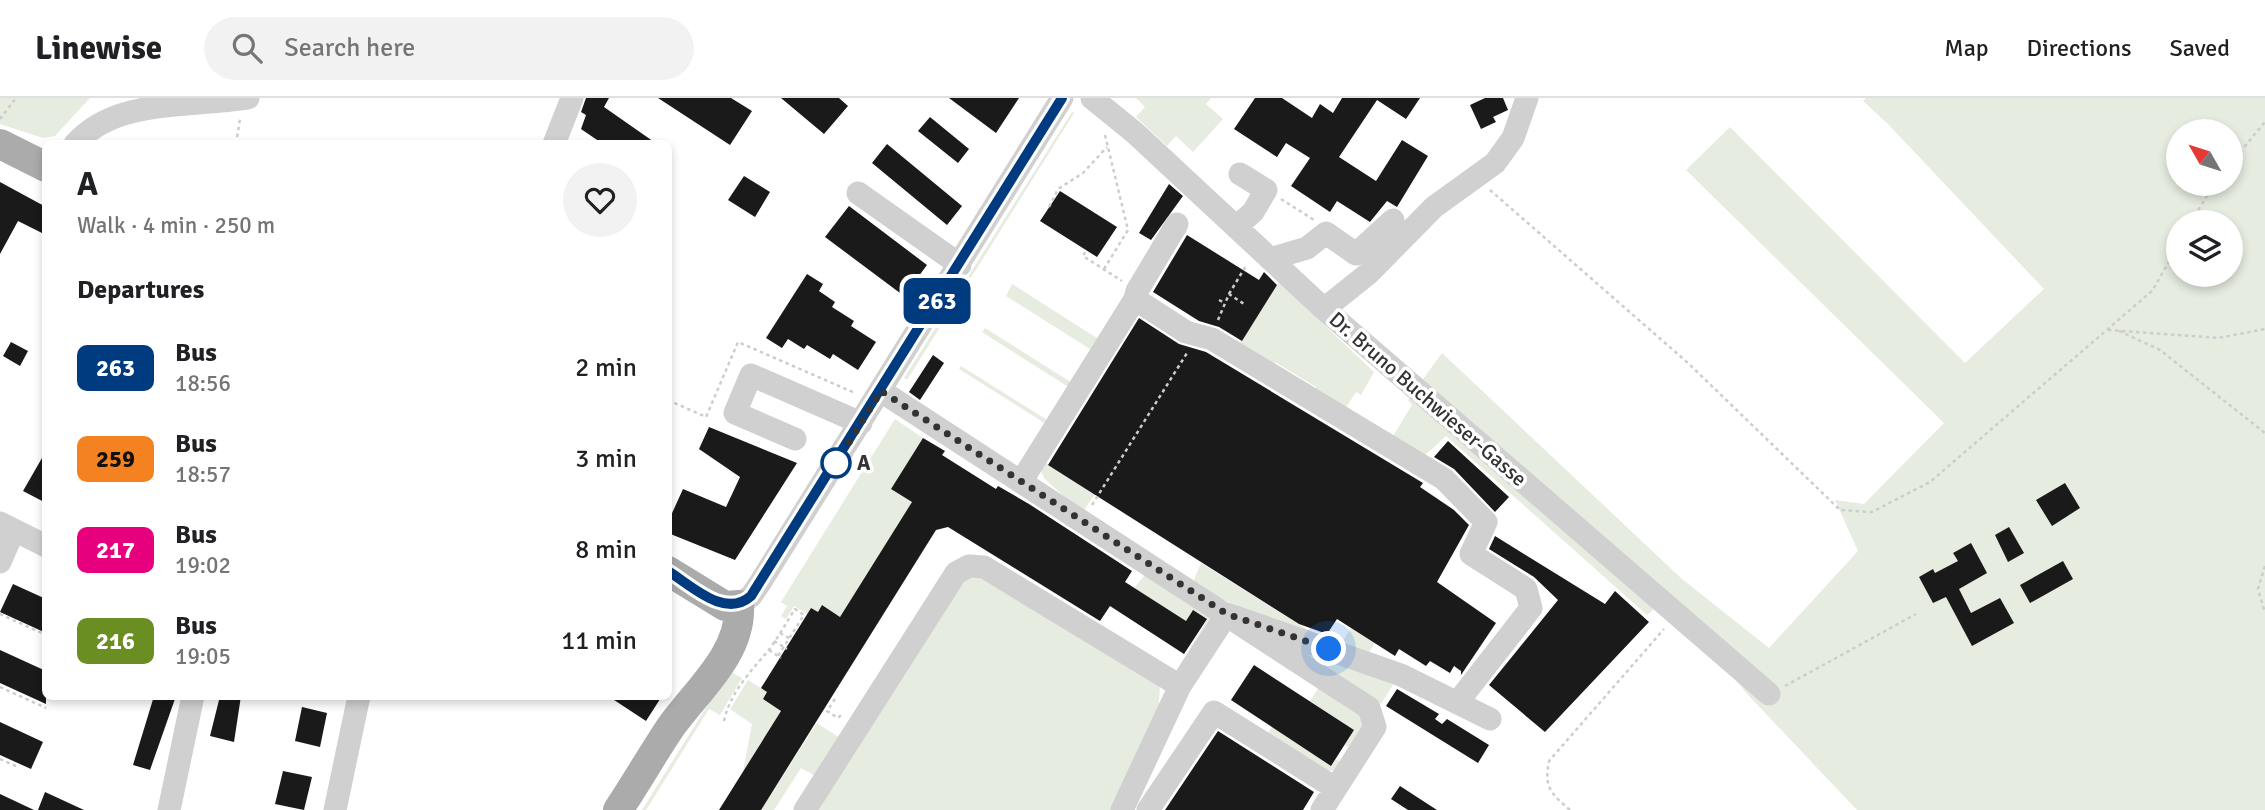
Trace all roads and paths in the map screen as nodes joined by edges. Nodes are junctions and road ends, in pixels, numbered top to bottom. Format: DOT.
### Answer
graph roads {
  1 [pos="16,98"];
  2 [pos="242,98"];
  3 [pos="248,98"];
  4 [pos="572,98"];
  5 [pos="1062,98"];
  6 [pos="1092,98"];
  7 [pos="1527,98"];
  8 [pos="0,120"];
  9 [pos="2265,122"];
  10 [pos="1112,127"];
  11 [pos="78,140"];
  12 [pos="237,140"];
  13 [pos="556,140"];
  14 [pos="0,144"];
  15 [pos="1107,147"];
  16 [pos="2244,147"];
  17 [pos="42,165"];
  18 [pos="1240,174"];
  19 [pos="1476,178"];
  20 [pos="1266,190"];
  21 [pos="858,193"];
  22 [pos="1049,207"];
  23 [pos="1393,219"];
  24 [pos="1177,224"];
  25 [pos="1236,227"];
  26 [pos="1326,233"];
  27 [pos="1086,252"];
  28 [pos="1261,258"];
  29 [pos="960,265"];
  30 [pos="2166,266"];
  31 [pos="1104,269"];
  32 [pos="1229,294"];
  33 [pos="1136,295"];
  34 [pos="1219,300"];
  35 [pos="1225,303"];
  36 [pos="1244,304"];
  37 [pos="1324,309"];
  38 [pos="1219,319"];
  39 [pos="2265,329"];
  40 [pos="2108,330"];
  41 [pos="2119,331"];
  42 [pos="1198,336"];
  43 [pos="881,391"];
  44 [pos="861,423"];
  45 [pos="2265,433"];
  46 [pos="795,439"];
  47 [pos="1021,482"];
  48 [pos="1081,523"];
  49 [pos="7,526"];
  50 [pos="42,544"];
  51 [pos="0,562"];
  52 [pos="2265,566"];
  53 [pos="672,573"];
  54 [pos="732,605"];
  55 [pos="1678,613"];
  56 [pos="2265,613"];
  57 [pos="0,614"];
  58 [pos="1227,614"];
  59 [pos="1916,614"];
  60 [pos="780,632"];
  61 [pos="42,633"];
  62 [pos="791,639"];
  63 [pos="774,641"];
  64 [pos="785,648"];
  65 [pos="769,650"];
  66 [pos="1180,686"];
  67 [pos="0,687"];
  68 [pos="1769,694"];
  69 [pos="835,699"];
  70 [pos="192,700"];
  71 [pos="358,700"];
  72 [pos="1457,704"];
  73 [pos="46,708"];
  74 [pos="843,713"];
  75 [pos="1490,719"];
  76 [pos="724,720"];
  77 [pos="0,759"];
  78 [pos="18,767"];
  79 [pos="1335,788"];
  80 [pos="169,810"];
  81 [pos="335,810"];
  82 [pos="618,810"];
  83 [pos="805,810"];
  84 [pos="1122,810"];
  85 [pos="1148,810"];
  86 [pos="1322,810"];
  87 [pos="1570,810"];
  1 -- 8 [label="path"];
  2 -- 3 [label="street"];
  2 -- 11 [label="street"];
  2 -- 12 [label="path"];
  4 -- 13 [label="street"];
  5 -- 29 [label="street"];
  6 -- 25 [label="street, Dr. Bruno Buchwieser-Gasse"];
  7 -- 19 [label="street"];
  9 -- 16 [label="path"];
  10 -- 15 [label="path"];
  14 -- 17 [label="main road"];
  15 -- 22 [label="path"];
  15 -- 31 [label="path"];
  18 -- 20 [label="street"];
  19 -- 37 [label="street"];
  19 -- 40 [label="path"];
  20 -- 25 [label="street"];
  20 -- 26 [label="path"];
  21 -- 29 [label="street"];
  23 -- 26 [label="street"];
  24 -- 33 [label="street"];
  25 -- 28 [label="street, Dr. Bruno Buchwieser-Gasse"];
  26 -- 28 [label="street"];
  27 -- 31 [label="path"];
  28 -- 32 [label="path"];
  28 -- 37 [label="street, Dr. Bruno Buchwieser-Gasse"];
  29 -- 43 [label="street"];
  30 -- 40 [label="path"];
  31 -- 33 [label="path"];
  32 -- 35 [label="path"];
  32 -- 36 [label="path"];
  33 -- 42 [label="street"];
  33 -- 47 [label="street"];
  34 -- 35 [label="path"];
  35 -- 38 [label="path"];
  37 -- 55 [label="street, Dr. Bruno Buchwieser-Gasse"];
  39 -- 41 [label="path"];
  40 -- 41 [label="path"];
  41 -- 45 [label="path"];
  42 -- 48 [label="path"];
  42 -- 72 [label="street"];
  43 -- 44 [label="street"];
  43 -- 47 [label="street"];
  44 -- 46 [label="street"];
  44 -- 54 [label="street"];
  47 -- 48 [label="street"];
  48 -- 58 [label="street"];
  49 -- 50 [label="street"];
  49 -- 51 [label="street"];
  52 -- 56 [label="path"];
  53 -- 54 [label="main road"];
  54 -- 82 [label="main road"];
  55 -- 68 [label="street, Dr. Bruno Buchwieser-Gasse"];
  55 -- 87 [label="path"];
  57 -- 61 [label="path"];
  58 -- 66 [label="street"];
  58 -- 72 [label="street"];
  58 -- 79 [label="street"];
  59 -- 68 [label="path"];
  60 -- 62 [label="path"];
  60 -- 62 [label="path"];
  60 -- 63 [label="path"];
  62 -- 64 [label="path"];
  63 -- 64 [label="path"];
  63 -- 65 [label="path"];
  64 -- 65 [label="path"];
  65 -- 76 [label="path"];
  66 -- 83 [label="street"];
  66 -- 84 [label="street"];
  67 -- 73 [label="path"];
  69 -- 74 [label="path"];
  70 -- 80 [label="street"];
  71 -- 81 [label="street"];
  72 -- 75 [label="street"];
  77 -- 78 [label="path"];
  79 -- 85 [label="street"];
  79 -- 86 [label="street"];
}
